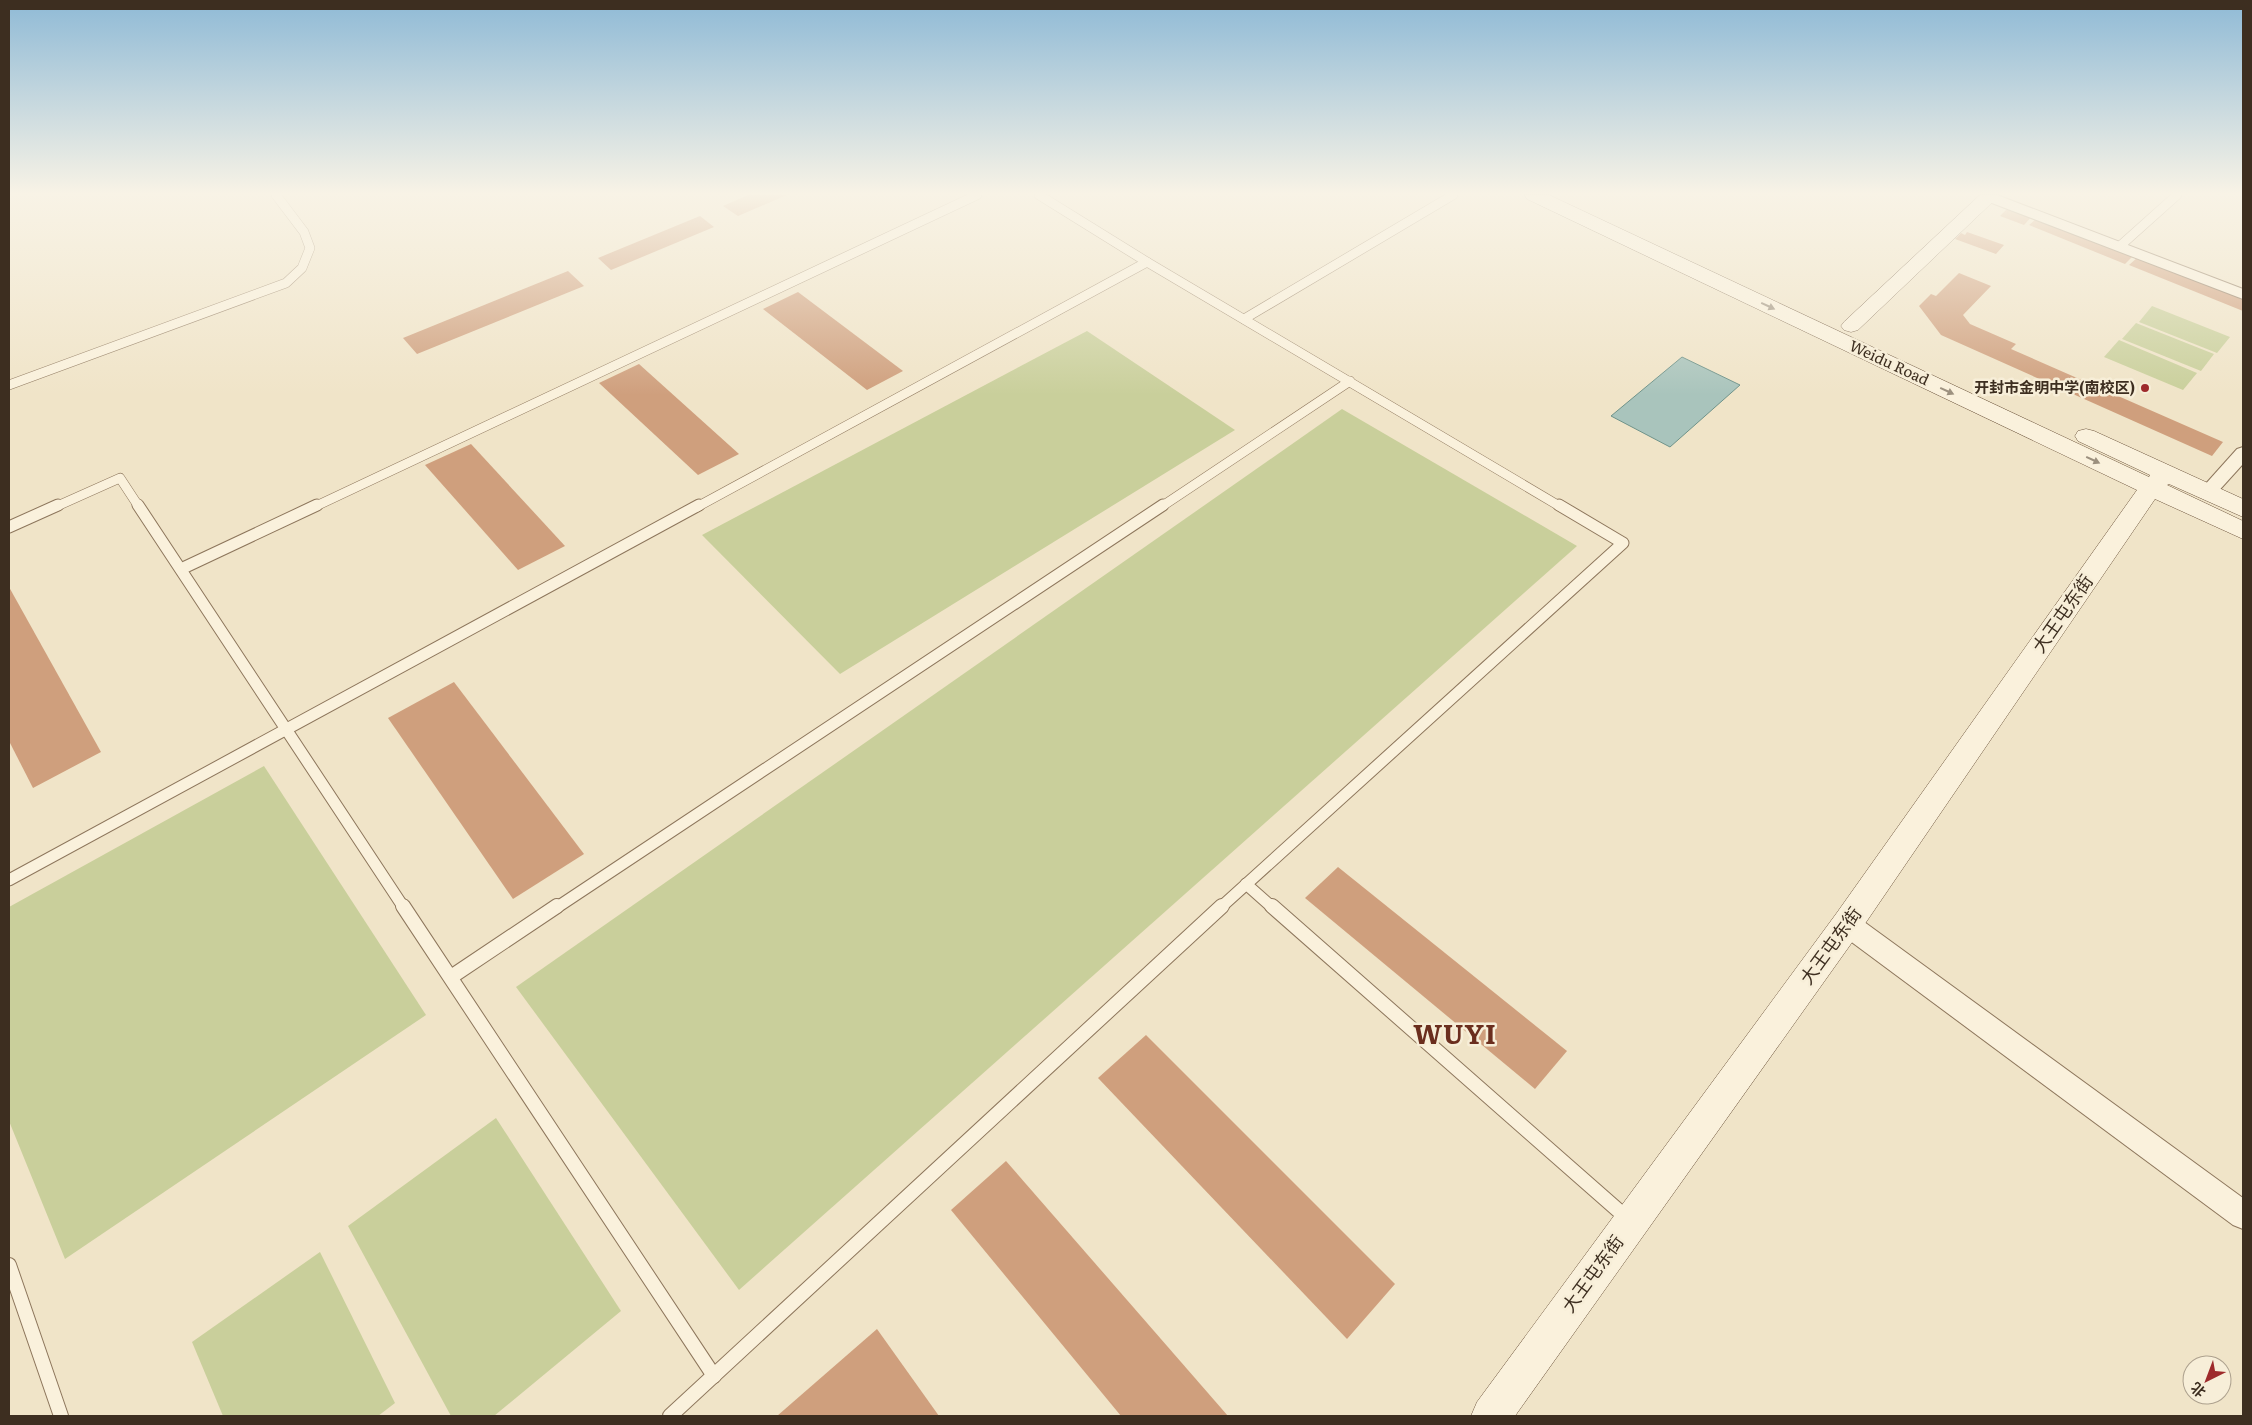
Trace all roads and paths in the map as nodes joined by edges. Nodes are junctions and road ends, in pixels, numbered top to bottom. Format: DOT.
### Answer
graph roads {
  1 [pos="305,262"];
  2 [pos="836,262"];
  3 [pos="1147,262"];
  4 [pos="1341,262"];
  5 [pos="1680,262"];
  6 [pos="1714,262"];
  7 [pos="1920,262"];
  8 [pos="2160,262"];
  9 [pos="2243,294"];
  10 [pos="1244,319"];
  11 [pos="1851,326"];
  12 [pos="1350,381"];
  13 [pos="9,385"];
  14 [pos="2243,453"];
  15 [pos="2159,480"];
  16 [pos="2208,492"];
  17 [pos="2243,509"];
  18 [pos="9,526"];
  19 [pos="2243,531"];
  20 [pos="181,569"];
  21 [pos="287,729"];
  22 [pos="9,880"];
  23 [pos="1246,884"];
  24 [pos="1847,924"];
  25 [pos="451,977"];
  26 [pos="2243,1216"];
  27 [pos="1631,1222"];
  28 [pos="9,1264"];
  29 [pos="714,1376"];
  30 [pos="61,1416"];
  31 [pos="670,1416"];
  32 [pos="1491,1416"];
  1 -- 13 [label="lane"];
  2 -- 20 [label="lane"];
  3 -- 10 [label="lane"];
  3 -- 21 [label="lane"];
  4 -- 10 [label="lane"];
  5 -- 15 [label="main road, Weidu Road, one-way"];
  6 -- 11 [label="main road, Weidu Road"];
  7 -- 11 [label="main road"];
  8 -- 9 [label="street"];
  10 -- 12 [label="lane"];
  11 -- 15 [label="main road, Weidu Road"];
  12 -- 23 [label="lane"];
  12 -- 25 [label="lane"];
  14 -- 16 [label="street"];
  15 -- 16 [label="main road, Weidu Road"];
  15 -- 19 [label="main road, Weidu Road"];
  15 -- 24 [label="main road, 大王屯东街"];
  16 -- 17 [label="main road, Weidu Road"];
  18 -- 20 [label="lane"];
  20 -- 21 [label="lane"];
  21 -- 22 [label="lane"];
  21 -- 25 [label="lane"];
  23 -- 27 [label="lane"];
  23 -- 29 [label="lane"];
  24 -- 26 [label="street"];
  24 -- 27 [label="main road, 大王屯东街"];
  25 -- 29 [label="lane"];
  27 -- 32 [label="main road, 大王屯东街"];
  28 -- 30 [label="lane"];
  29 -- 31 [label="lane"];
}
